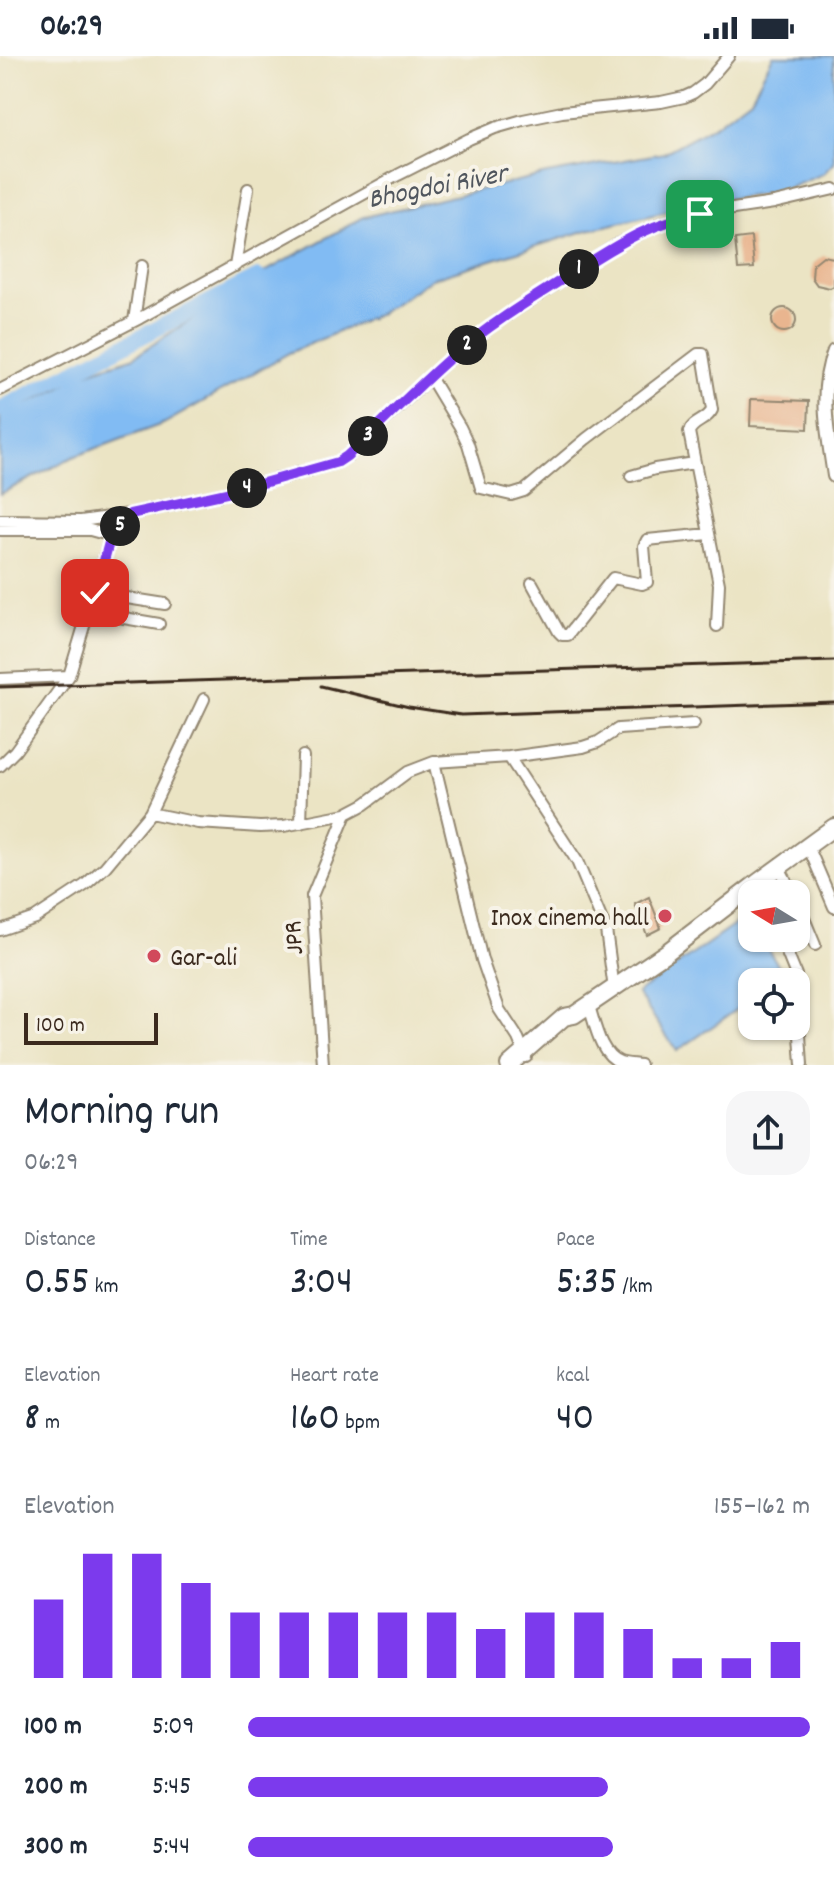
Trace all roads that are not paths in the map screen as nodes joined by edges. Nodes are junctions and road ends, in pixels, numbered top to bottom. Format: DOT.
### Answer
graph roads {
  1 [pos="729,56"];
  2 [pos="248,189"];
  3 [pos="834,189"];
  4 [pos="142,266"];
  5 [pos="235,266"];
  6 [pos="134,321"];
  7 [pos="834,351"];
  8 [pos="430,377"];
  9 [pos="0,390"];
  10 [pos="694,463"];
  11 [pos="631,476"];
  12 [pos="834,476"];
  13 [pos="130,514"];
  14 [pos="0,520"];
  15 [pos="0,530"];
  16 [pos="709,534"];
  17 [pos="112,536"];
  18 [pos="532,583"];
  19 [pos="95,593"];
  20 [pos="165,604"];
  21 [pos="89,612"];
  22 [pos="159,624"];
  23 [pos="717,626"];
  24 [pos="69,676"];
  25 [pos="0,679"];
  26 [pos="204,699"];
  27 [pos="694,724"];
  28 [pos="303,756"];
  29 [pos="509,757"];
  30 [pos="434,762"];
  31 [pos="0,766"];
  32 [pos="150,813"];
  33 [pos="346,814"];
  34 [pos="301,823"];
  35 [pos="834,827"];
  36 [pos="808,846"];
  37 [pos="779,867"];
  38 [pos="767,880"];
  39 [pos="786,880"];
  40 [pos="738,903"];
  41 [pos="834,907"];
  42 [pos="0,930"];
  43 [pos="810,933"];
  44 [pos="815,945"];
  45 [pos="787,952"];
  46 [pos="614,989"];
  47 [pos="581,1010"];
  48 [pos="519,1061"];
  49 [pos="323,1065"];
  50 [pos="640,1065"];
  51 [pos="802,1065"];
  1 -- 5 [label="street"];
  2 -- 5 [label="street"];
  3 -- 8 [label="street"];
  4 -- 6 [label="street"];
  5 -- 6 [label="street"];
  6 -- 9 [label="street"];
  7 -- 12 [label="street"];
  8 -- 10 [label="street"];
  8 -- 13 [label="street"];
  10 -- 11 [label="street"];
  10 -- 16 [label="street"];
  13 -- 14 [label="street"];
  13 -- 17 [label="street"];
  15 -- 17 [label="street"];
  16 -- 18 [label="street"];
  16 -- 23 [label="street"];
  17 -- 19 [label="street"];
  19 -- 20 [label="street"];
  19 -- 21 [label="street"];
  21 -- 22 [label="street"];
  21 -- 24 [label="street"];
  24 -- 25 [label="street"];
  24 -- 31 [label="street"];
  26 -- 32 [label="street"];
  27 -- 29 [label="street"];
  28 -- 34 [label="street"];
  29 -- 30 [label="street"];
  29 -- 46 [label="street"];
  30 -- 33 [label="street"];
  30 -- 48 [label="street"];
  32 -- 34 [label="street"];
  32 -- 42 [label="street"];
  33 -- 34 [label="street"];
  33 -- 49 [label="street, JPR"];
  35 -- 36 [label="highway"];
  36 -- 37 [label="highway"];
  36 -- 41 [label="street"];
  37 -- 38 [label="highway"];
  37 -- 39 [label="street"];
  40 -- 46 [label="highway"];
  43 -- 44 [label="street"];
  45 -- 51 [label="street"];
  46 -- 47 [label="highway"];
  47 -- 48 [label="highway"];
  47 -- 50 [label="street"];
}
